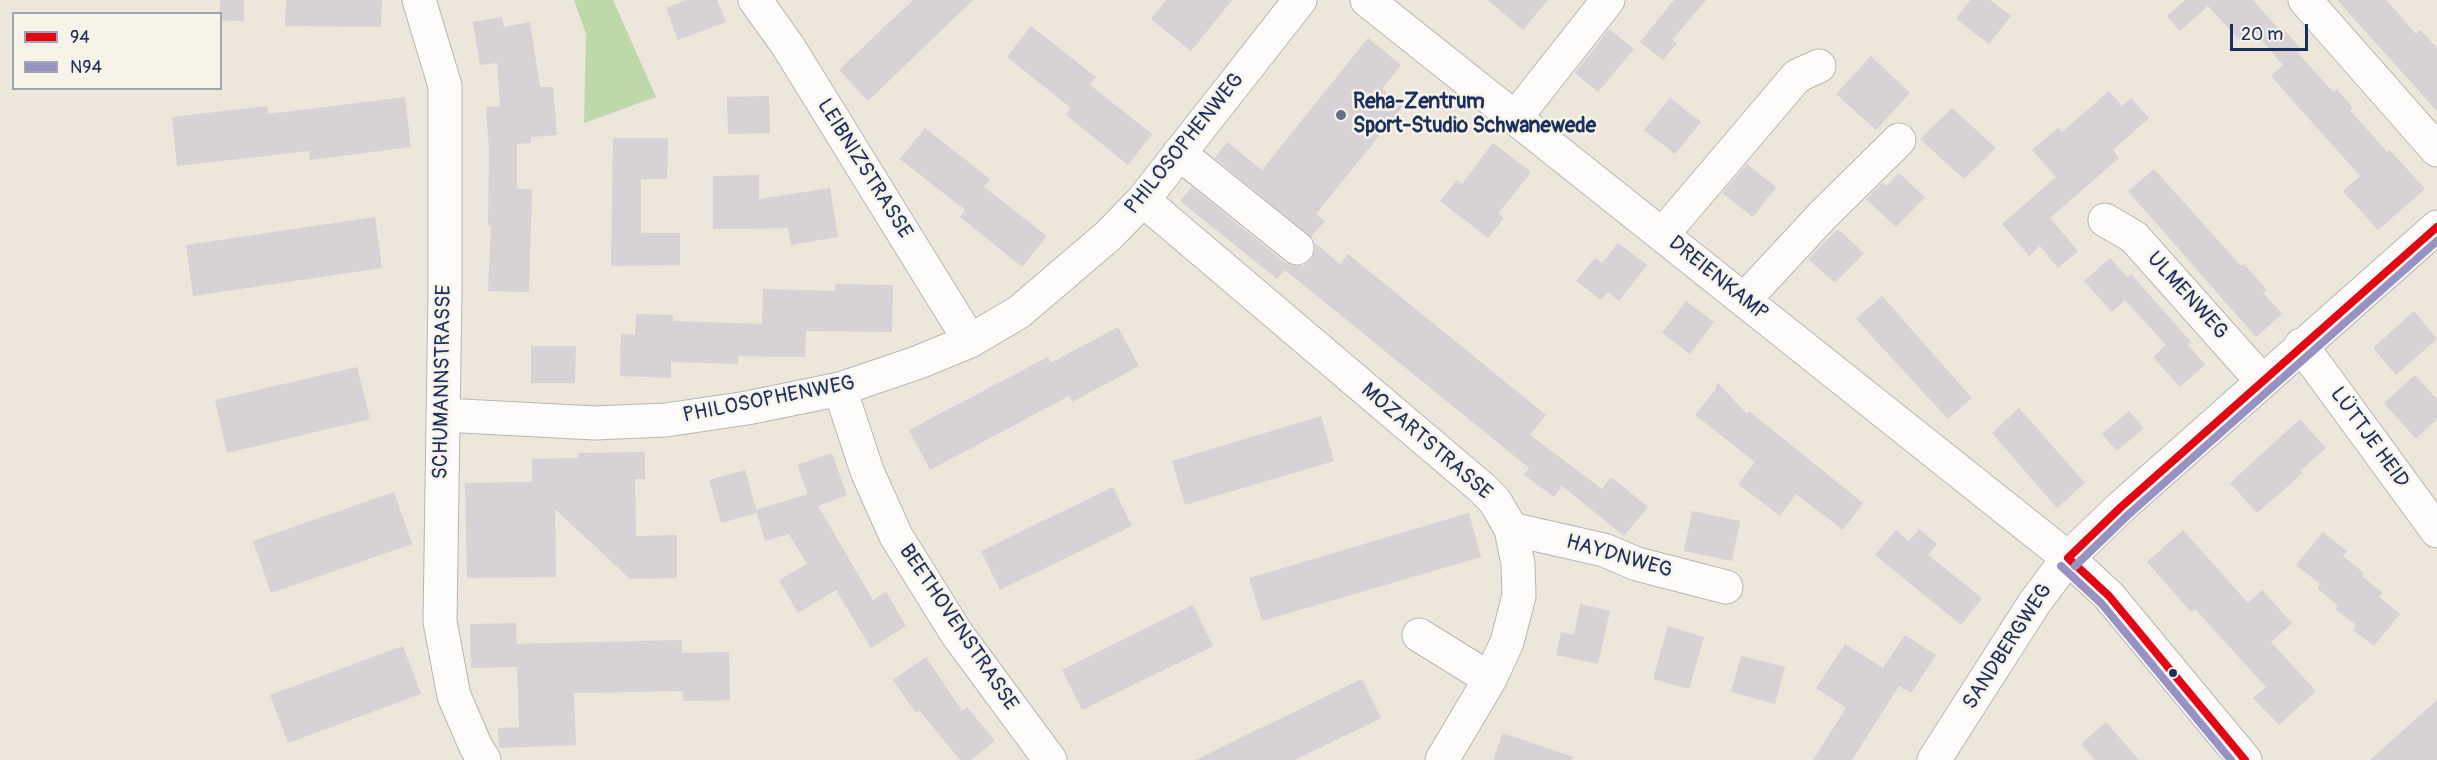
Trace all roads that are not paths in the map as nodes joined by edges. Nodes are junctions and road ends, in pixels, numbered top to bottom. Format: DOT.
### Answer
graph roads {
  1 [pos="419,0"];
  2 [pos="755,0"];
  3 [pos="1300,0"];
  4 [pos="1367,0"];
  5 [pos="1608,0"];
  6 [pos="2305,0"];
  7 [pos="1819,66"];
  8 [pos="1515,118"];
  9 [pos="1899,140"];
  10 [pos="2437,150"];
  11 [pos="1179,153"];
  12 [pos="1143,200"];
  13 [pos="2106,220"];
  14 [pos="2437,227"];
  15 [pos="1662,235"];
  16 [pos="1297,248"];
  17 [pos="1744,300"];
  18 [pos="970,341"];
  19 [pos="2301,345"];
  20 [pos="2262,381"];
  21 [pos="840,390"];
  22 [pos="444,415"];
  23 [pos="1511,529"];
  24 [pos="2437,531"];
  25 [pos="2068,558"];
  26 [pos="1726,587"];
  27 [pos="1419,634"];
  28 [pos="1490,679"];
  29 [pos="484,760"];
  30 [pos="1050,760"];
  31 [pos="1442,760"];
  32 [pos="1934,760"];
  33 [pos="2245,760"];
  1 -- 22 [label="street, SCHUMANNSTRASSE"];
  2 -- 18 [label="street, LEIBNIZSTRASSE"];
  3 -- 11 [label="street, PHILOSOPHENWEG"];
  4 -- 8 [label="street, DREIENKAMP"];
  5 -- 8 [label="street"];
  6 -- 10 [label="street"];
  7 -- 15 [label="street"];
  8 -- 15 [label="street, DREIENKAMP"];
  9 -- 17 [label="street"];
  11 -- 12 [label="street, PHILOSOPHENWEG"];
  11 -- 16 [label="street"];
  12 -- 18 [label="street, PHILOSOPHENWEG"];
  12 -- 23 [label="street, MOZARTSTRASSE"];
  13 -- 20 [label="street, ULMENWEG"];
  14 -- 19 [label="street, SANDBERGWEG"];
  15 -- 17 [label="street, DREIENKAMP"];
  17 -- 25 [label="street, DREIENKAMP"];
  18 -- 21 [label="street, PHILOSOPHENWEG"];
  19 -- 20 [label="street, SANDBERGWEG"];
  19 -- 24 [label="street, LÜTTJE HEID"];
  20 -- 25 [label="street, SANDBERGWEG"];
  21 -- 22 [label="street, PHILOSOPHENWEG"];
  21 -- 30 [label="street, BEETHOVENSTRASSE"];
  22 -- 29 [label="street, SCHUMANNSTRASSE"];
  23 -- 26 [label="street, HAYDNWEG"];
  23 -- 28 [label="street, MOZARTSTRASSE"];
  25 -- 32 [label="street, SANDBERGWEG"];
  25 -- 33 [label="street, DREIENKAMP"];
  27 -- 28 [label="street"];
  28 -- 31 [label="street, MOZARTSTRASSE"];
}
